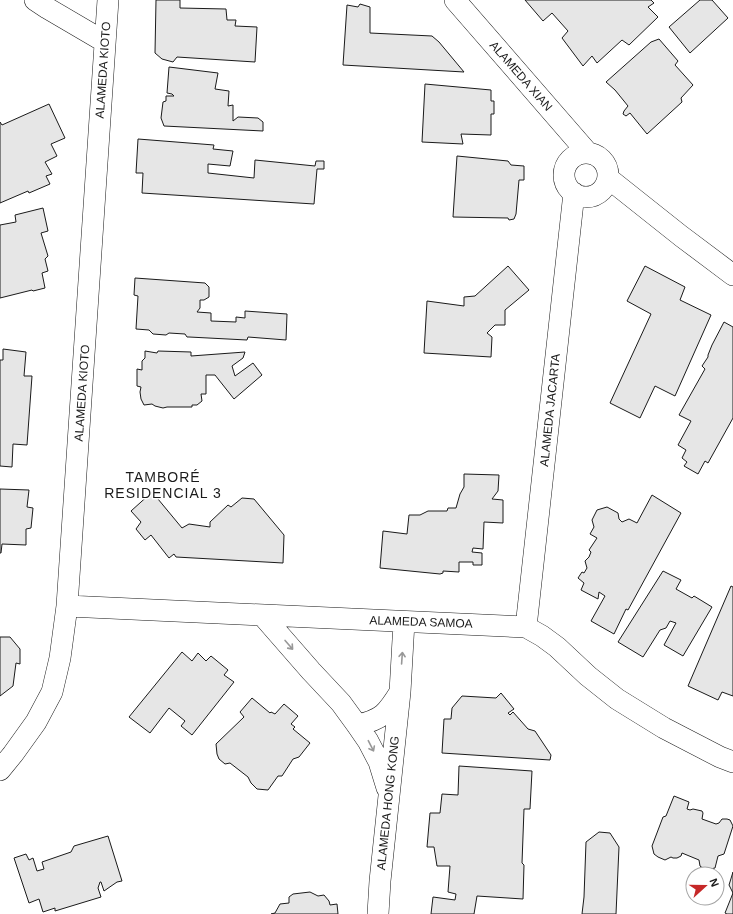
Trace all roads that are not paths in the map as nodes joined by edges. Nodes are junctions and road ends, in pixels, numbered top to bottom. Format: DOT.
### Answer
graph roads {
  1 [pos="34,0"];
  2 [pos="108,0"];
  3 [pos="455,0"];
  4 [pos="105,42"];
  5 [pos="587,152"];
  6 [pos="608,178"];
  7 [pos="574,193"];
  8 [pos="733,275"];
  9 [pos="67,606"];
  10 [pos="263,616"];
  11 [pos="404,622"];
  12 [pos="526,627"];
  13 [pos="400,692"];
  14 [pos="357,725"];
  15 [pos="733,762"];
  16 [pos="0,770"];
  17 [pos="389,794"];
  18 [pos="378,914"];
  1 -- 4 [label="street"];
  2 -- 4 [label="street, ALAMEDA KIOTO"];
  3 -- 5 [label="street, ALAMEDA XIAN"];
  4 -- 9 [label="street, ALAMEDA KIOTO"];
  5 -- 6 [label="street"];
  5 -- 7 [label="street"];
  6 -- 7 [label="street"];
  6 -- 8 [label="street"];
  7 -- 12 [label="street, ALAMEDA JACARTA"];
  9 -- 10 [label="street, ALAMEDA SAMOA"];
  9 -- 16 [label="street, ALAMEDA KIOTO"];
  10 -- 11 [label="street, ALAMEDA SAMOA"];
  10 -- 14 [label="street, one-way"];
  11 -- 12 [label="street, ALAMEDA SAMOA"];
  13 -- 11 [label="street, ALAMEDA HONG KONG, one-way"];
  12 -- 15 [label="street, ALAMEDA SAMOA"];
  13 -- 14 [label="street, ALAMEDA HONG KONG"];
  13 -- 17 [label="street, ALAMEDA HONG KONG"];
  14 -- 17 [label="street, one-way"];
  17 -- 18 [label="street, ALAMEDA HONG KONG"];
}
